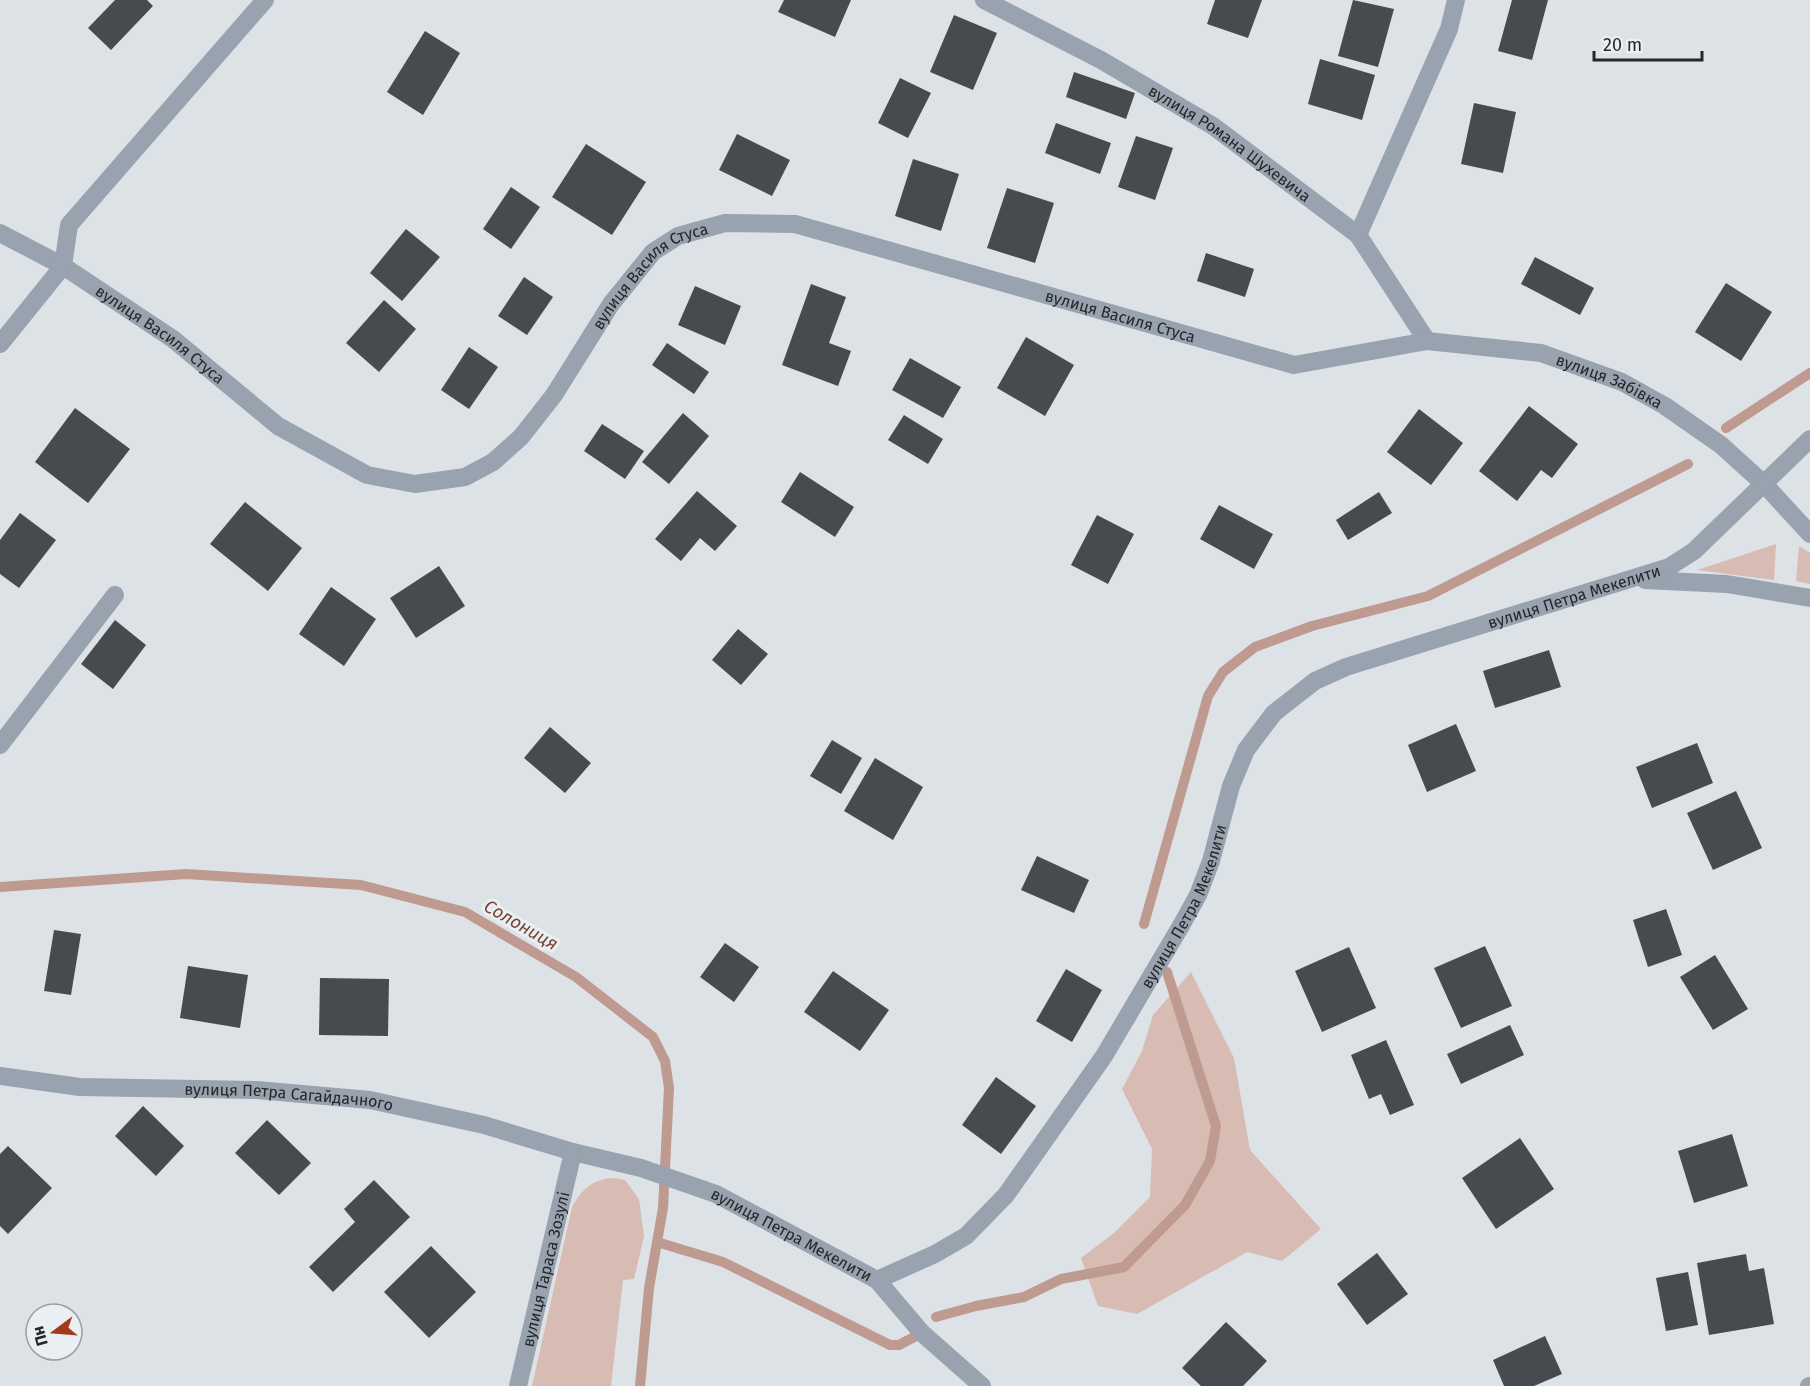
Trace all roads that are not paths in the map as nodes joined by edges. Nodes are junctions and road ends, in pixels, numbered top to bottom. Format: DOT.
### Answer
graph roads {
  1 [pos="265,0"];
  2 [pos="984,0"];
  3 [pos="1456,0"];
  4 [pos="0,233"];
  5 [pos="1358,235"];
  6 [pos="63,266"];
  7 [pos="1427,341"];
  8 [pos="0,344"];
  9 [pos="1810,439"];
  10 [pos="1765,485"];
  11 [pos="1810,534"];
  12 [pos="1632,580"];
  13 [pos="115,595"];
  14 [pos="1810,598"];
  15 [pos="0,745"];
  16 [pos="0,1076"];
  17 [pos="573,1152"];
  18 [pos="877,1280"];
  19 [pos="518,1386"];
  20 [pos="982,1386"];
  1 -- 6 [label="street"];
  2 -- 5 [label="street, вулиця Романа Шухевича"];
  3 -- 5 [label="street"];
  4 -- 6 [label="street, вулиця Василя Стуса"];
  5 -- 7 [label="street, вулиця Романа Шухевича"];
  6 -- 7 [label="street, вулиця Василя Стуса"];
  6 -- 8 [label="street"];
  7 -- 10 [label="street, вулиця Забівка"];
  9 -- 10 [label="street, вулиця Петра Мекелити"];
  10 -- 11 [label="street, вулиця Забівка"];
  10 -- 12 [label="street, вулиця Петра Мекелити"];
  12 -- 14 [label="street"];
  12 -- 18 [label="street, вулиця Петра Мекелити"];
  13 -- 15 [label="street"];
  16 -- 17 [label="street, вулиця Петра Сагайдачного"];
  17 -- 18 [label="street, вулиця Петра Мекелити"];
  17 -- 19 [label="street, вулиця Тараса Зозулі"];
  18 -- 20 [label="street"];
}
